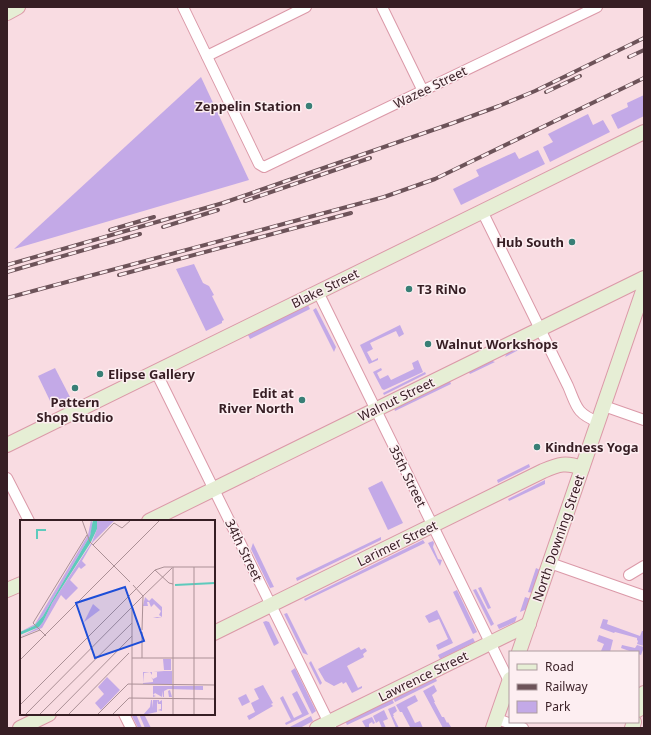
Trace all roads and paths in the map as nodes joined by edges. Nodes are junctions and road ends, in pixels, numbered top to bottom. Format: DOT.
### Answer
graph roads {
  1 [pos="18,7"];
  2 [pos="183,7"];
  3 [pos="306,7"];
  4 [pos="382,7"];
  5 [pos="597,7"];
  6 [pos="7,13"];
  7 [pos="206,56"];
  8 [pos="423,90"];
  9 [pos="644,132"];
  10 [pos="482,212"];
  11 [pos="644,278"];
  12 [pos="644,288"];
  13 [pos="318,292"];
  14 [pos="540,329"];
  15 [pos="156,372"];
  16 [pos="604,406"];
  17 [pos="376,409"];
  18 [pos="644,420"];
  19 [pos="598,422"];
  20 [pos="7,445"];
  21 [pos="582,468"];
  22 [pos="7,478"];
  23 [pos="214,489"];
  24 [pos="28,520"];
  25 [pos="151,520"];
  26 [pos="433,525"];
  27 [pos="550,563"];
  28 [pos="644,566"];
  29 [pos="629,575"];
  30 [pos="20,584"];
  31 [pos="7,590"];
  32 [pos="644,596"];
  33 [pos="271,605"];
  34 [pos="529,624"];
  35 [pos="215,633"];
  36 [pos="490,643"];
  37 [pos="519,651"];
  38 [pos="509,678"];
  39 [pos="509,683"];
  40 [pos="644,693"];
  41 [pos="639,707"];
  42 [pos="47,715"];
  43 [pos="124,715"];
  44 [pos="495,723"];
  45 [pos="326,726"];
  46 [pos="20,728"];
  47 [pos="131,728"];
  48 [pos="523,728"];
  1 -- 6 [label="street"];
  2 -- 7 [label="street"];
  3 -- 7 [label="street"];
  4 -- 8 [label="street"];
  5 -- 8 [label="street, Wazee Street"];
  7 -- 8 [label="street, Wazee Street"];
  9 -- 10 [label="street, Blake Street"];
  10 -- 13 [label="street, Blake Street"];
  10 -- 14 [label="street"];
  11 -- 14 [label="street, Walnut Street"];
  12 -- 16 [label="street, North Downing Street"];
  13 -- 15 [label="street, Blake Street"];
  13 -- 17 [label="street, 35th Street"];
  14 -- 17 [label="street, Walnut Street"];
  14 -- 19 [label="street"];
  15 -- 20 [label="street, Blake Street"];
  15 -- 23 [label="street, 34th Street"];
  16 -- 18 [label="street"];
  16 -- 19 [label="street, North Downing Street"];
  17 -- 23 [label="street, Walnut Street"];
  17 -- 26 [label="street, 35th Street"];
  19 -- 21 [label="street, North Downing Street"];
  21 -- 26 [label="street, Larimer Street"];
  21 -- 27 [label="street, North Downing Street"];
  22 -- 24 [label="street"];
  23 -- 25 [label="street, Walnut Street"];
  23 -- 33 [label="street, 34th Street"];
  26 -- 33 [label="street, Larimer Street"];
  26 -- 36 [label="street, 35th Street"];
  27 -- 32 [label="street"];
  27 -- 34 [label="street, North Downing Street"];
  28 -- 29 [label="street"];
  30 -- 31 [label="street"];
  33 -- 35 [label="street, Larimer Street"];
  33 -- 45 [label="street, 34th Street"];
  34 -- 36 [label="street, Lawrence Street"];
  34 -- 37 [label="street, North Downing Street"];
  36 -- 38 [label="street, 35th Street"];
  36 -- 45 [label="street, Lawrence Street"];
  39 -- 44 [label="street"];
  40 -- 41 [label="street"];
  42 -- 46 [label="street"];
  43 -- 47 [label="street"];
  44 -- 48 [label="street"];
}
